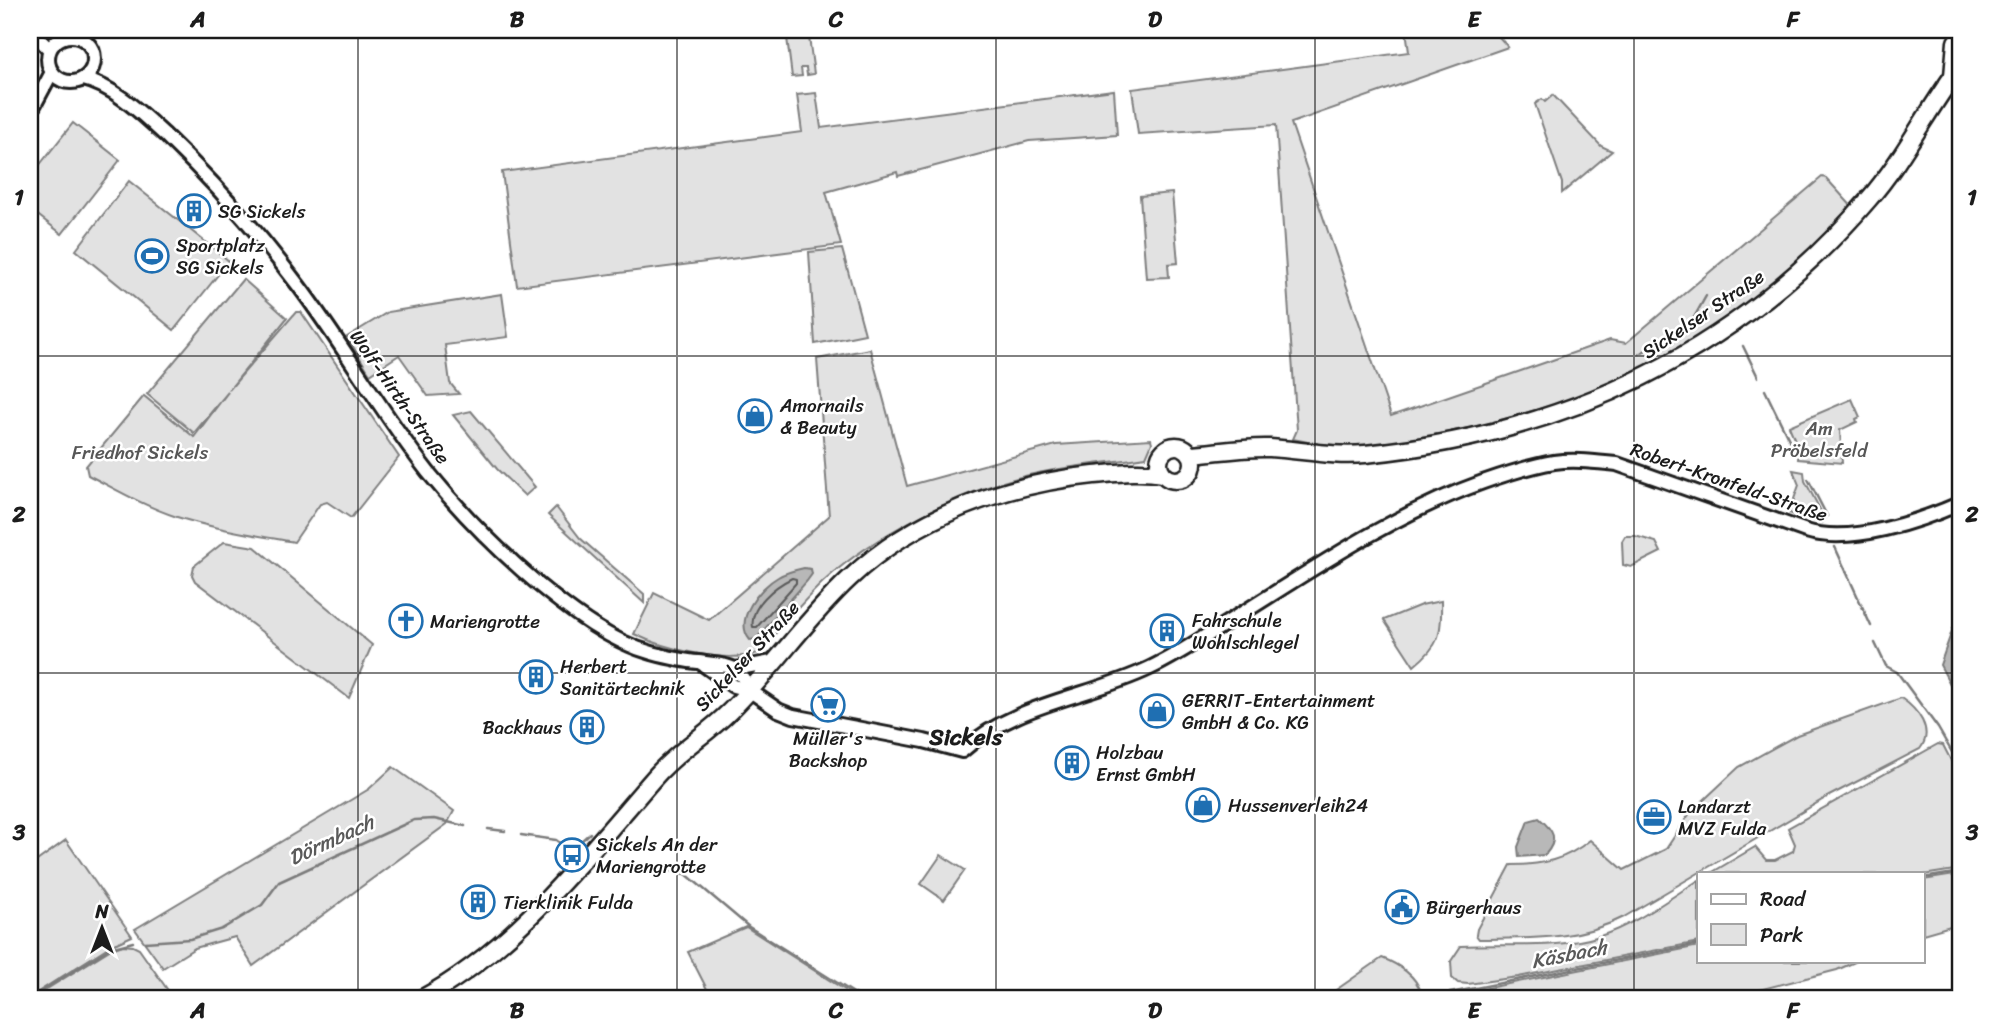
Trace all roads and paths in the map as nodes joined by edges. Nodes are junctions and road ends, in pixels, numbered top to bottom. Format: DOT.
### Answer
graph roads {
  1 [pos="33,30"];
  2 [pos="1957,39"];
  3 [pos="54,44"];
  4 [pos="94,62"];
  5 [pos="1957,70"];
  6 [pos="57,77"];
  7 [pos="83,79"];
  8 [pos="113,92"];
  9 [pos="33,108"];
  10 [pos="1160,455"];
  11 [pos="1192,460"];
  12 [pos="1132,472"];
  13 [pos="1163,474"];
  14 [pos="1961,503"];
  15 [pos="772,662"];
  16 [pos="701,663"];
  17 [pos="736,668"];
  18 [pos="749,690"];
  19 [pos="962,751"];
  20 [pos="421,999"];
  1 -- 3 [label="street"];
  2 -- 5 [label="main road, Sickelser Straße"];
  3 -- 4 [label="street"];
  3 -- 6 [label="street"];
  4 -- 7 [label="street"];
  4 -- 8 [label="street, Wolf-Hirth-Straße"];
  5 -- 11 [label="main road, Sickelser Straße"];
  6 -- 7 [label="street"];
  6 -- 9 [label="street"];
  7 -- 8 [label="street, Wolf-Hirth-Straße"];
  8 -- 16 [label="street, Wolf-Hirth-Straße"];
  10 -- 11 [label="main road"];
  10 -- 12 [label="main road, Sickelser Straße"];
  10 -- 13 [label="main road"];
  11 -- 13 [label="main road"];
  12 -- 13 [label="main road, Sickelser Straße"];
  12 -- 15 [label="main road, Sickelser Straße"];
  14 -- 19 [label="street, Robert-Kronfeld-Straße"];
  15 -- 17 [label="street, Wolf-Hirth-Straße"];
  15 -- 18 [label="main road, Sickelser Straße"];
  16 -- 17 [label="street, Wolf-Hirth-Straße"];
  16 -- 18 [label="street, Wolf-Hirth-Straße"];
  17 -- 18 [label="street"];
  18 -- 19 [label="street, Wolf-Hirth-Straße"];
  18 -- 20 [label="main road, Sickelser Straße"];
}
